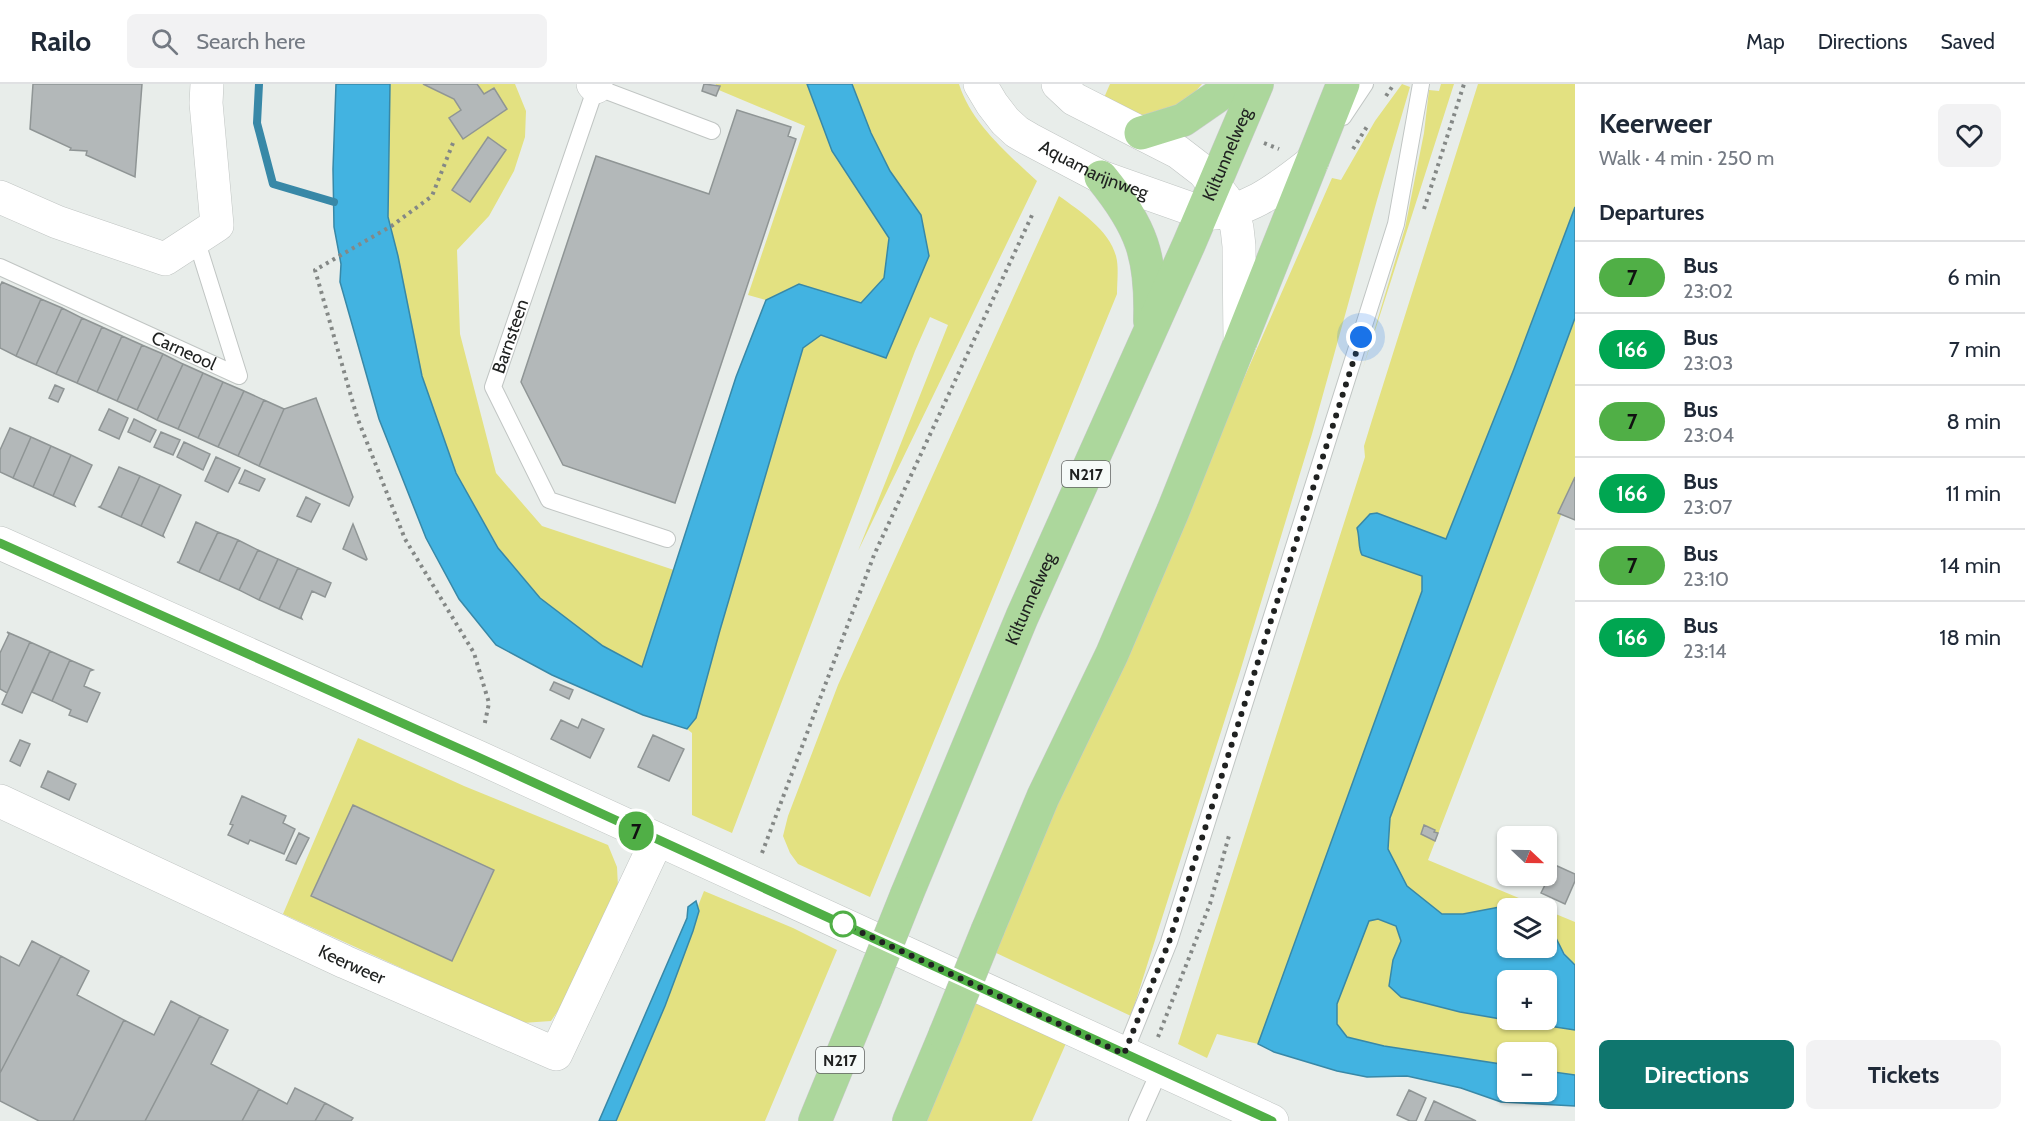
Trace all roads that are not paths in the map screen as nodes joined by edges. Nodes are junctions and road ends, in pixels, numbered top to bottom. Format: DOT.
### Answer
graph roads {
  1 [pos="207,84"];
  2 [pos="980,84"];
  3 [pos="1058,84"];
  4 [pos="1235,84"];
  5 [pos="1257,84"];
  6 [pos="1343,84"];
  7 [pos="1365,84"];
  8 [pos="1421,84"];
  9 [pos="594,86"];
  10 [pos="712,131"];
  11 [pos="1141,134"];
  12 [pos="1312,162"];
  13 [pos="1101,177"];
  14 [pos="0,197"];
  15 [pos="1217,203"];
  16 [pos="196,238"];
  17 [pos="0,267"];
  18 [pos="1150,332"];
  19 [pos="1240,344"];
  20 [pos="667,539"];
  21 [pos="0,543"];
  22 [pos="0,801"];
  23 [pos="657,840"];
  24 [pos="1144,1063"];
  25 [pos="815,1121"];
  26 [pos="909,1121"];
  27 [pos="1137,1121"];
  28 [pos="1272,1121"];
  1 -- 16 [label="street"];
  2 -- 13 [label="street, Aquamarijnweg"];
  3 -- 11 [label="street"];
  4 -- 11 [label="main road"];
  5 -- 15 [label="main road, Kiltunnelweg / N217"];
  6 -- 12 [label="main road"];
  7 -- 12 [label="lane"];
  8 -- 24 [label="lane"];
  9 -- 10 [label="lane"];
  9 -- 20 [label="lane, Barnsteen"];
  11 -- 15 [label="street"];
  12 -- 15 [label="street"];
  12 -- 19 [label="main road"];
  13 -- 15 [label="street, Aquamarijnweg"];
  13 -- 18 [label="main road"];
  14 -- 16 [label="street"];
  15 -- 18 [label="main road, Kiltunnelweg / N217"];
  15 -- 19 [label="street"];
  16 -- 17 [label="lane, Carneool"];
  18 -- 25 [label="main road, Kiltunnelweg / N217, bridge"];
  19 -- 26 [label="main road, bridge"];
  21 -- 23 [label="street"];
  22 -- 23 [label="street, Keerweer"];
  23 -- 24 [label="street"];
  24 -- 27 [label="lane"];
  24 -- 28 [label="street"];
}
